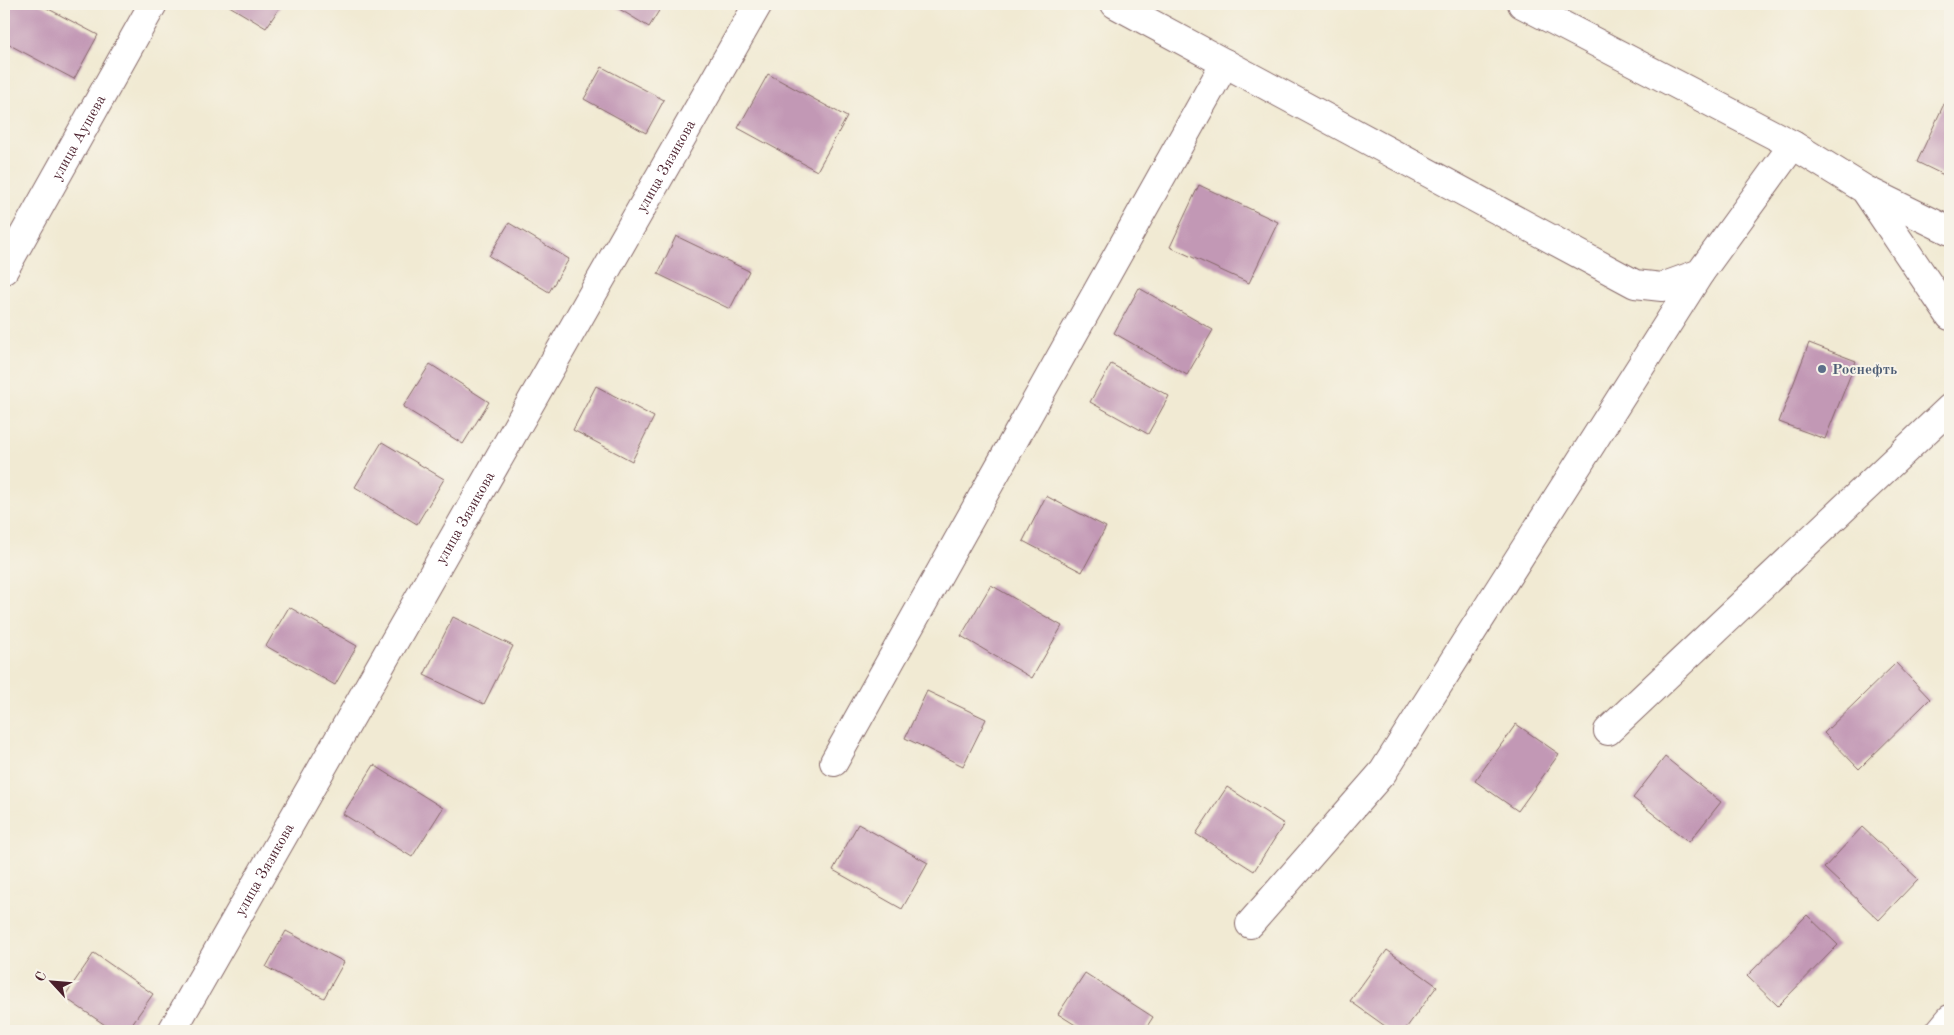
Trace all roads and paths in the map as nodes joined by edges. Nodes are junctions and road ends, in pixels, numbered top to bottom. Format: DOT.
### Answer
graph roads {
  1 [pos="153,4"];
  2 [pos="758,4"];
  3 [pos="1115,4"];
  4 [pos="1522,4"];
  5 [pos="1225,63"];
  6 [pos="1793,145"];
  7 [pos="1864,188"];
  8 [pos="1950,231"];
  9 [pos="4,270"];
  10 [pos="1700,273"];
  11 [pos="1950,316"];
  12 [pos="1950,408"];
  13 [pos="1608,731"];
  14 [pos="834,762"];
  15 [pos="1250,924"];
  16 [pos="1950,1019"];
  17 [pos="172,1031"];
  18 [pos="1940,1031"];
  1 -- 9 [label="street, улица Аушева"];
  2 -- 17 [label="street, улица Зязикова"];
  3 -- 5 [label="street"];
  4 -- 6 [label="street"];
  5 -- 10 [label="street"];
  5 -- 14 [label="street"];
  6 -- 7 [label="street"];
  6 -- 10 [label="street"];
  7 -- 8 [label="street"];
  7 -- 11 [label="street"];
  10 -- 15 [label="street"];
  12 -- 13 [label="street"];
  16 -- 18 [label="street"];
}
